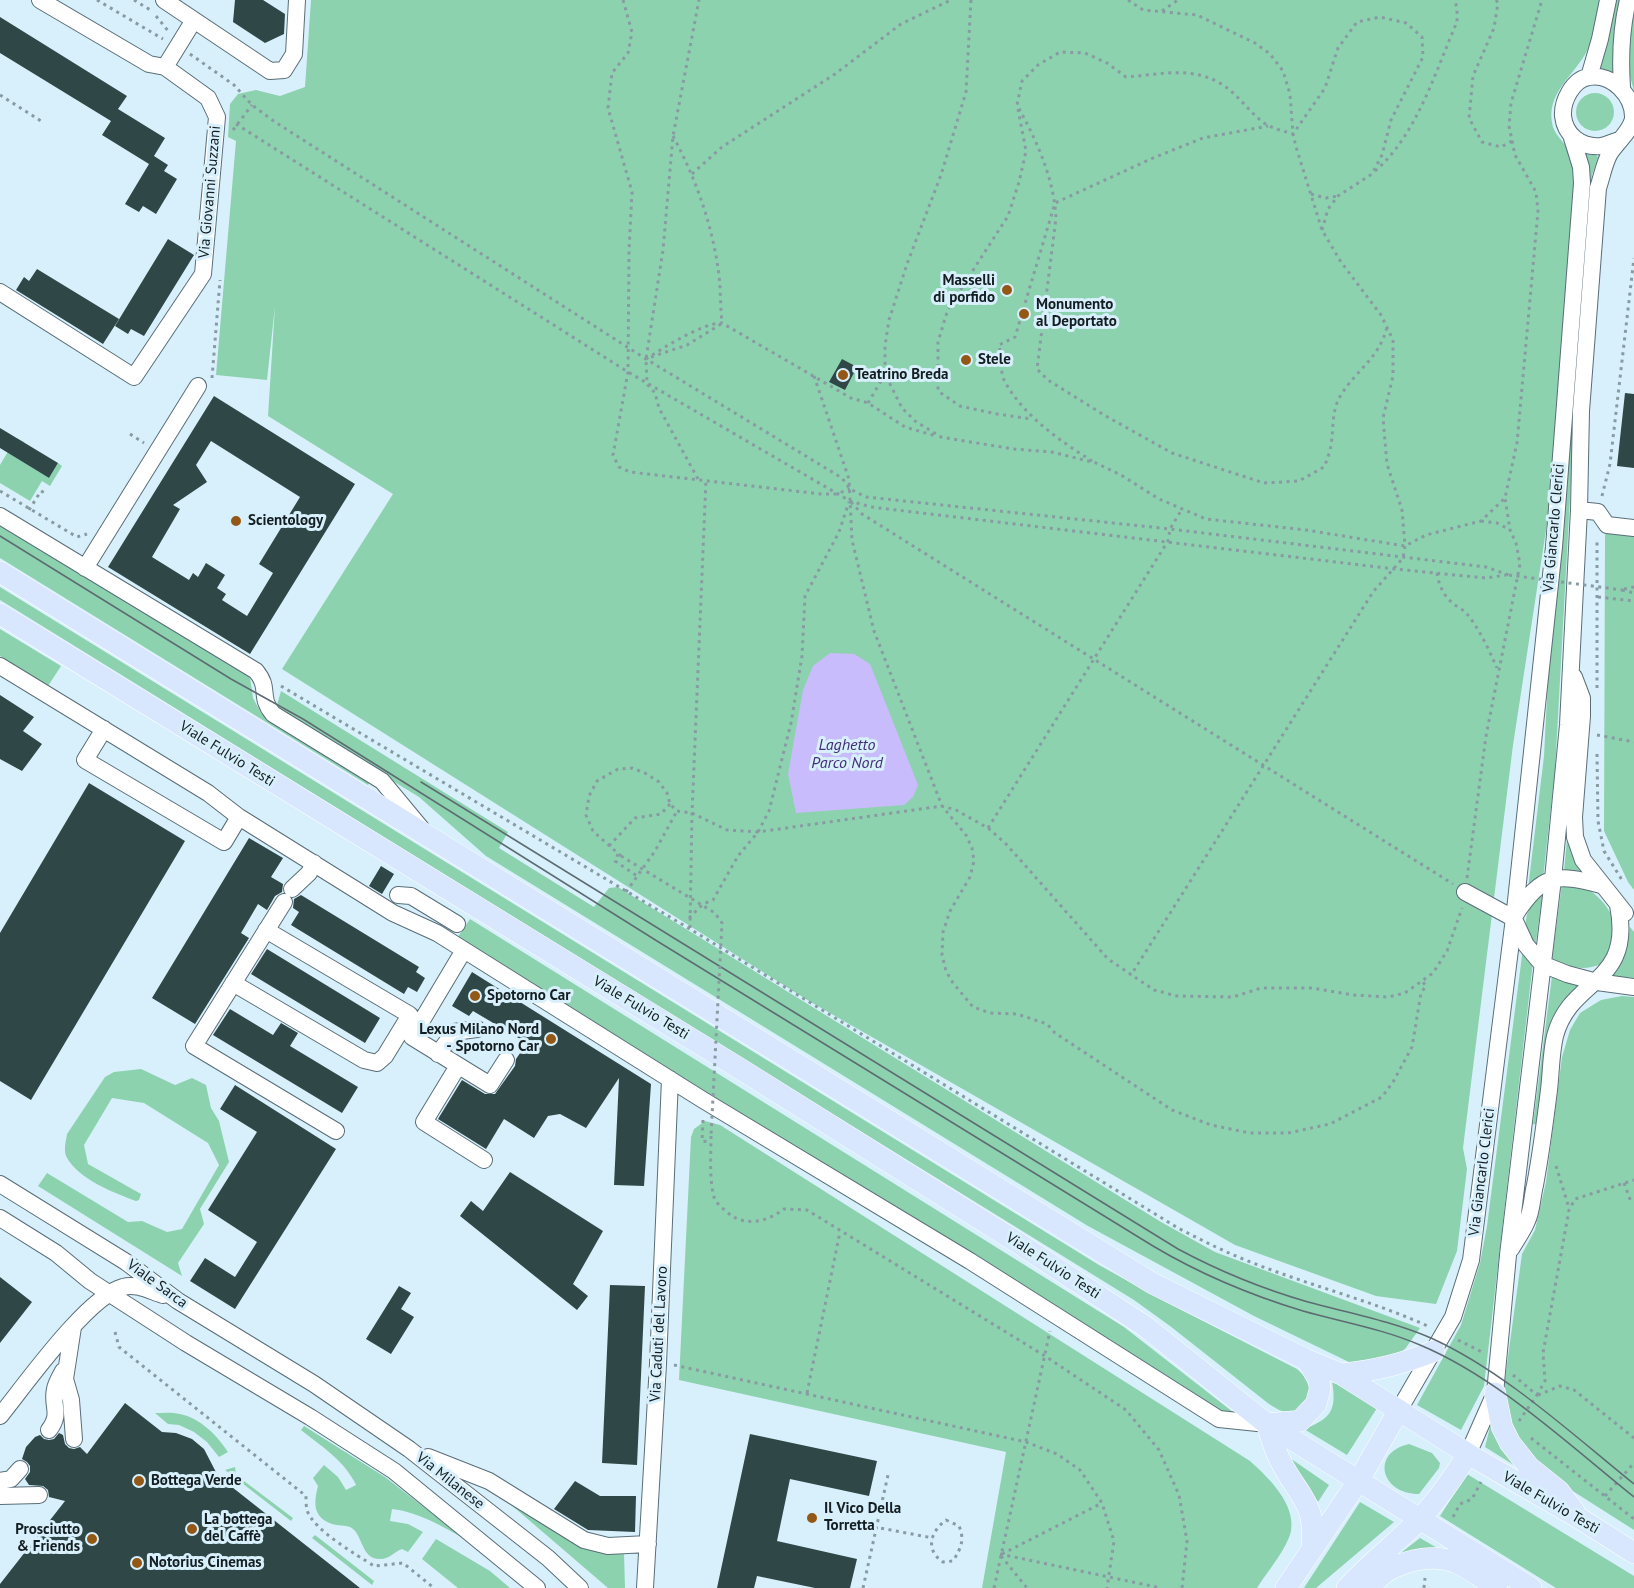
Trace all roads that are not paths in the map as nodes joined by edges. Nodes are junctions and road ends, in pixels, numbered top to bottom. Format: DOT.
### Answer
graph roads {
  1 [pos="40,0"];
  2 [pos="164,0"];
  3 [pos="297,0"];
  4 [pos="1608,0"];
  5 [pos="1628,0"];
  6 [pos="194,20"];
  7 [pos="165,67"];
  8 [pos="1588,77"];
  9 [pos="1622,87"];
  10 [pos="1634,117"];
  11 [pos="1572,138"];
  12 [pos="1619,140"];
  13 [pos="0,292"];
  14 [pos="198,386"];
  15 [pos="1579,510"];
  16 [pos="0,516"];
  17 [pos="1634,528"];
  18 [pos="85,568"];
  19 [pos="0,572"];
  20 [pos="0,614"];
  21 [pos="0,666"];
  22 [pos="1570,668"];
  23 [pos="104,729"];
  24 [pos="239,817"];
  25 [pos="427,835"];
  26 [pos="314,863"];
  27 [pos="1553,879"];
  28 [pos="1601,885"];
  29 [pos="1465,892"];
  30 [pos="398,895"];
  31 [pos="1618,905"];
  32 [pos="430,907"];
  33 [pos="1513,918"];
  34 [pos="1634,922"];
  35 [pos="457,924"];
  36 [pos="419,925"];
  37 [pos="266,930"];
  38 [pos="464,950"];
  39 [pos="1542,964"];
  40 [pos="1597,982"];
  41 [pos="233,983"];
  42 [pos="1634,987"];
  43 [pos="477,1029"];
  44 [pos="438,1054"];
  45 [pos="506,1060"];
  46 [pos="458,1066"];
  47 [pos="670,1079"];
  48 [pos="336,1131"];
  49 [pos="484,1160"];
  50 [pos="0,1184"];
  51 [pos="0,1218"];
  52 [pos="1508,1255"];
  53 [pos="109,1293"];
  54 [pos="178,1301"];
  55 [pos="73,1326"];
  56 [pos="1439,1342"];
  57 [pos="1307,1360"];
  58 [pos="68,1362"];
  59 [pos="1341,1374"];
  60 [pos="314,1384"];
  61 [pos="1495,1393"];
  62 [pos="1399,1410"];
  63 [pos="0,1416"];
  64 [pos="1267,1424"];
  65 [pos="49,1430"];
  66 [pos="75,1439"];
  67 [pos="409,1449"];
  68 [pos="1468,1454"];
  69 [pos="20,1468"];
  70 [pos="1359,1480"];
  71 [pos="0,1481"];
  72 [pos="39,1495"];
  73 [pos="0,1496"];
  74 [pos="1579,1518"];
  75 [pos="1419,1519"];
  76 [pos="648,1544"];
  77 [pos="1312,1547"];
  78 [pos="1634,1553"];
  79 [pos="537,1588"];
  80 [pos="580,1588"];
  81 [pos="645,1588"];
  82 [pos="1286,1588"];
  83 [pos="1347,1588"];
  84 [pos="1368,1588"];
  85 [pos="1497,1588"];
  86 [pos="1531,1588"];
  1 -- 7 [label="street"];
  2 -- 6 [label="street"];
  3 -- 6 [label="street"];
  4 -- 8 [label="street"];
  5 -- 9 [label="street"];
  6 -- 7 [label="street"];
  7 -- 13 [label="street, Via Giovanni Suzzani"];
  8 -- 9 [label="street"];
  8 -- 11 [label="street"];
  9 -- 10 [label="street"];
  10 -- 12 [label="street"];
  11 -- 12 [label="street"];
  11 -- 33 [label="street, Via Giancarlo Clerici"];
  12 -- 15 [label="street, Via Giancarlo Clerici"];
  14 -- 18 [label="street"];
  15 -- 17 [label="street"];
  15 -- 22 [label="street, Via Giancarlo Clerici"];
  16 -- 18 [label="street"];
  18 -- 25 [label="street, Viale Fulvio Testi"];
  19 -- 25 [label="main road, Viale Fulvio Testi"];
  20 -- 64 [label="main road, Viale Fulvio Testi"];
  21 -- 23 [label="street, Viale Fulvio Testi"];
  22 -- 27 [label="street, Via Giancarlo Clerici"];
  22 -- 28 [label="street, Via Giancarlo Clerici"];
  23 -- 24 [label="street, Viale Fulvio Testi"];
  23 -- 24 [label="street"];
  24 -- 26 [label="street, Viale Fulvio Testi"];
  25 -- 57 [label="main road, Viale Fulvio Testi"];
  26 -- 36 [label="street, Viale Fulvio Testi"];
  26 -- 37 [label="street"];
  27 -- 28 [label="street"];
  27 -- 33 [label="street"];
  27 -- 39 [label="street, Via Giancarlo Clerici"];
  28 -- 31 [label="street, Via Giancarlo Clerici"];
  29 -- 33 [label="street"];
  30 -- 32 [label="street"];
  31 -- 34 [label="street"];
  31 -- 40 [label="street, Via Giancarlo Clerici"];
  32 -- 35 [label="street"];
  32 -- 36 [label="street"];
  33 -- 39 [label="street"];
  33 -- 56 [label="street, Via Giancarlo Clerici"];
  36 -- 38 [label="street, Viale Fulvio Testi"];
  37 -- 41 [label="street"];
  37 -- 41 [label="street"];
  38 -- 44 [label="street"];
  38 -- 47 [label="street, Viale Fulvio Testi"];
  39 -- 40 [label="street"];
  39 -- 52 [label="street, Via Giancarlo Clerici"];
  40 -- 42 [label="street"];
  40 -- 52 [label="street, Via Giancarlo Clerici"];
  41 -- 48 [label="street"];
  43 -- 44 [label="street"];
  44 -- 46 [label="street"];
  45 -- 46 [label="street"];
  46 -- 49 [label="street"];
  47 -- 64 [label="street, Viale Fulvio Testi"];
  47 -- 76 [label="street, Via Caduti del Lavoro"];
  50 -- 54 [label="street, Viale Sarca"];
  51 -- 53 [label="street"];
  52 -- 61 [label="street, Via Giancarlo Clerici"];
  53 -- 54 [label="street"];
  53 -- 55 [label="street"];
  53 -- 79 [label="street, Via Milanese"];
  54 -- 60 [label="street, Viale Sarca"];
  55 -- 58 [label="street"];
  55 -- 63 [label="street"];
  56 -- 59 [label="main road"];
  56 -- 62 [label="street, Via Giancarlo Clerici"];
  57 -- 59 [label="main road, Viale Fulvio Testi"];
  57 -- 64 [label="main road"];
  58 -- 65 [label="street"];
  58 -- 66 [label="street"];
  59 -- 62 [label="main road, Viale Fulvio Testi"];
  60 -- 67 [label="street, Via Milanese"];
  61 -- 68 [label="street, Via Giancarlo Clerici"];
  61 -- 74 [label="main road"];
  62 -- 68 [label="main road, Viale Fulvio Testi"];
  62 -- 70 [label="main road"];
  64 -- 70 [label="main road, Viale Fulvio Testi"];
  64 -- 77 [label="main road"];
  67 -- 76 [label="street"];
  67 -- 80 [label="street, Via Milanese"];
  68 -- 74 [label="main road, Viale Fulvio Testi"];
  68 -- 75 [label="main road"];
  69 -- 71 [label="street"];
  70 -- 75 [label="main road, Viale Fulvio Testi"];
  70 -- 77 [label="main road"];
  72 -- 73 [label="street"];
  74 -- 78 [label="main road, Viale Fulvio Testi"];
  75 -- 83 [label="main road"];
  75 -- 86 [label="main road, Viale Fulvio Testi"];
  76 -- 81 [label="street, Via Caduti del Lavoro"];
  77 -- 82 [label="main road"];
  84 -- 85 [label="main road"];
}
